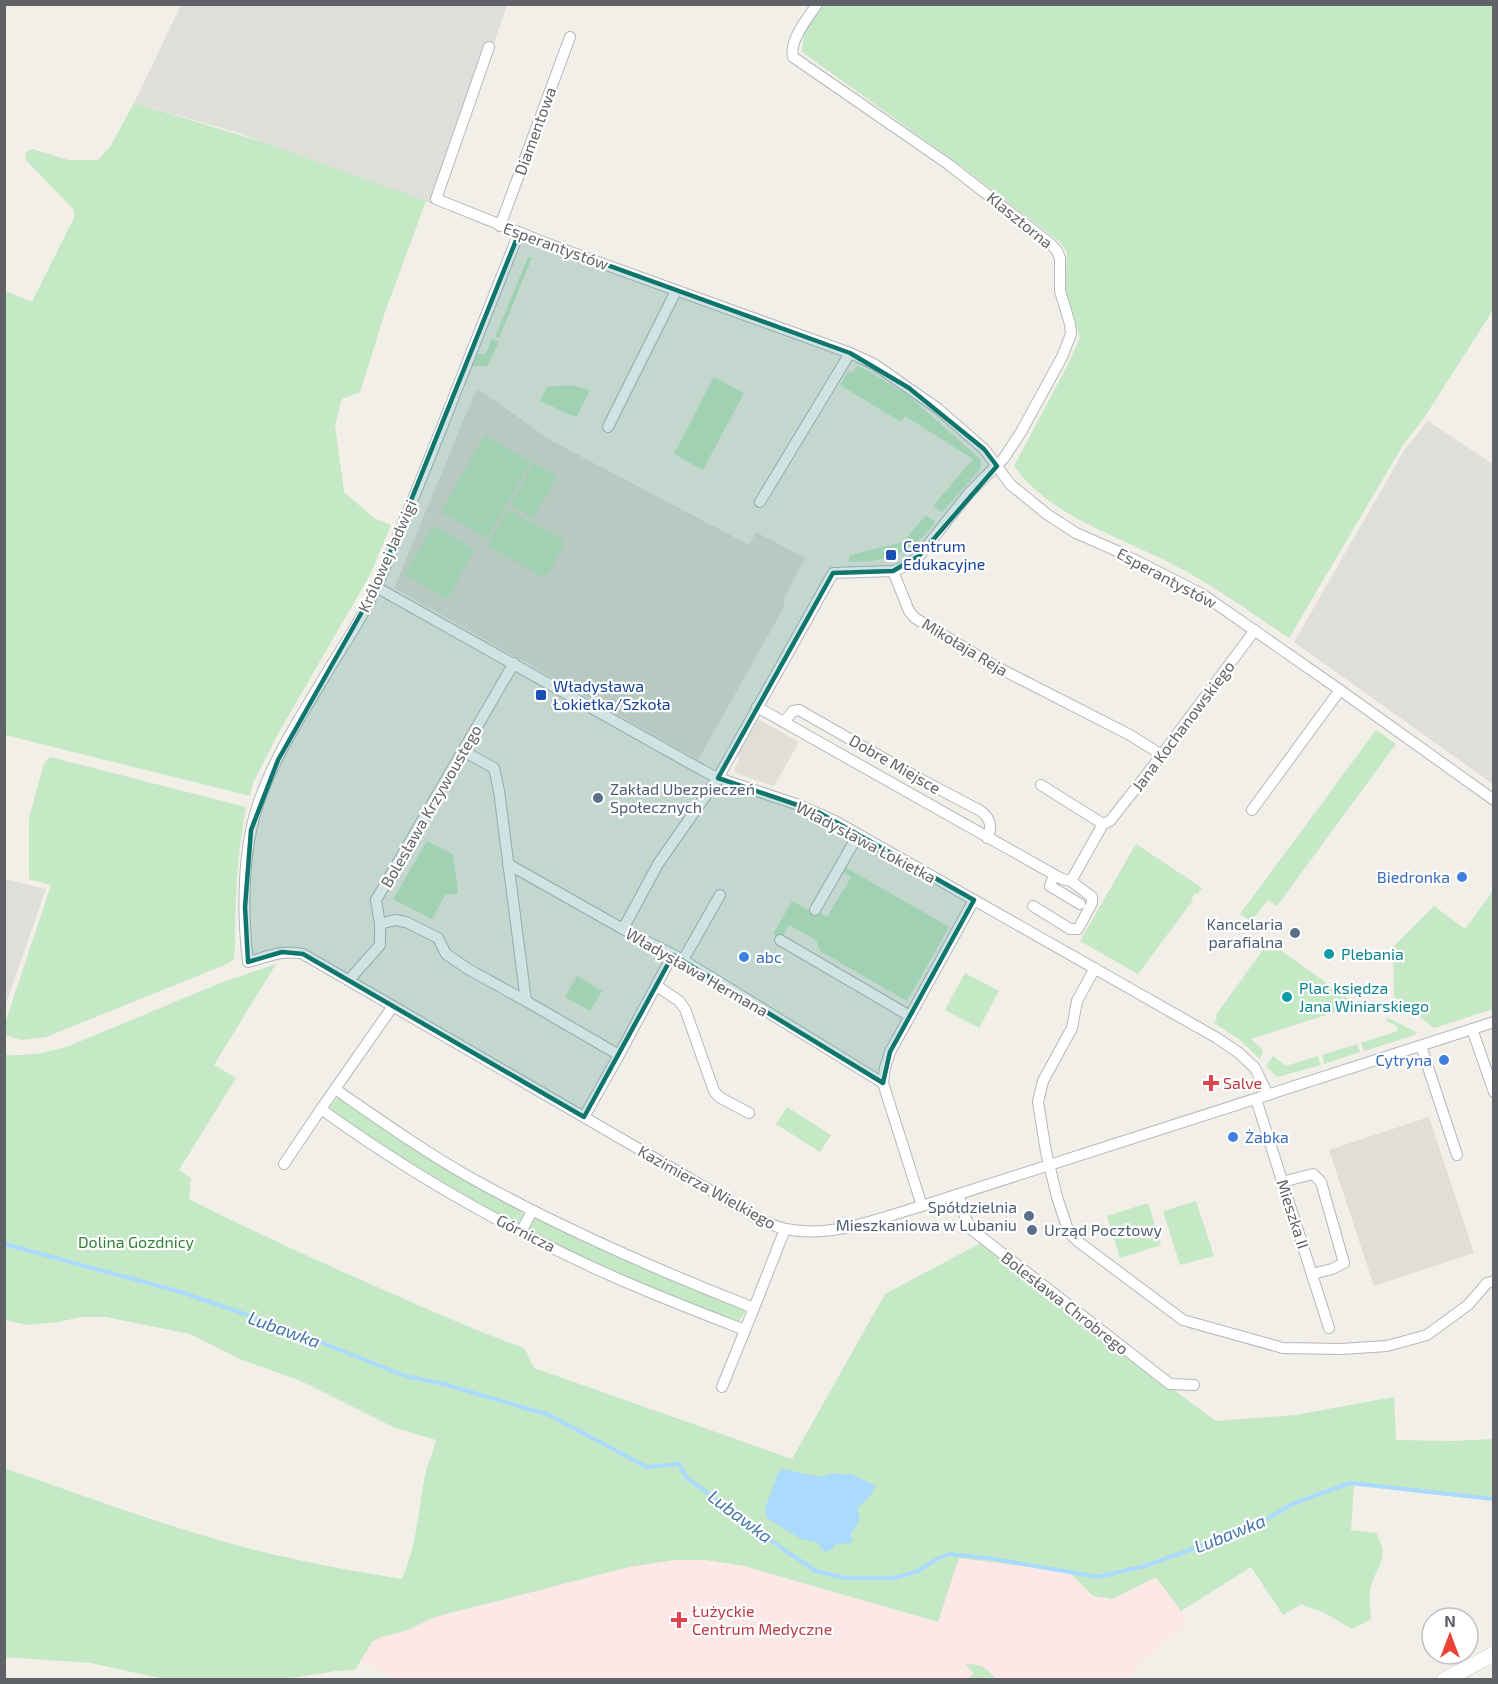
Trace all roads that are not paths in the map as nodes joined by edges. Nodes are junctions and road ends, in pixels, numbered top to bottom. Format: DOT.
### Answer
graph roads {
  1 [pos="817,4"];
  2 [pos="570,37"];
  3 [pos="489,47"];
  4 [pos="500,226"];
  5 [pos="519,233"];
  6 [pos="676,291"];
  7 [pos="850,353"];
  8 [pos="608,428"];
  9 [pos="997,466"];
  10 [pos="759,502"];
  11 [pos="893,571"];
  12 [pos="376,587"];
  13 [pos="1255,630"];
  14 [pos="514,663"];
  15 [pos="1340,690"];
  16 [pos="757,707"];
  17 [pos="784,722"];
  18 [pos="463,751"];
  19 [pos="1162,754"];
  20 [pos="718,778"];
  21 [pos="1041,785"];
  22 [pos="1494,800"];
  23 [pos="1252,810"];
  24 [pos="1106,823"];
  25 [pos="858,834"];
  26 [pos="987,838"];
  27 [pos="508,864"];
  28 [pos="1054,875"];
  29 [pos="1071,881"];
  30 [pos="720,895"];
  31 [pos="974,900"];
  32 [pos="1080,904"];
  33 [pos="1033,906"];
  34 [pos="815,910"];
  35 [pos="380,924"];
  36 [pos="623,929"];
  37 [pos="780,940"];
  38 [pos="246,944"];
  39 [pos="677,958"];
  40 [pos="1095,968"];
  41 [pos="349,980"];
  42 [pos="657,986"];
  43 [pos="526,1001"];
  44 [pos="393,1006"];
  45 [pos="910,1016"];
  46 [pos="1494,1022"];
  47 [pos="1472,1029"];
  48 [pos="1421,1046"];
  49 [pos="619,1055"];
  50 [pos="884,1083"];
  51 [pos="335,1089"];
  52 [pos="1494,1092"];
  53 [pos="1268,1095"];
  54 [pos="1256,1099"];
  55 [pos="321,1109"];
  56 [pos="749,1113"];
  57 [pos="584,1117"];
  58 [pos="1458,1155"];
  59 [pos="284,1164"];
  60 [pos="1049,1166"];
  61 [pos="1282,1182"];
  62 [pos="958,1194"];
  63 [pos="922,1206"];
  64 [pos="532,1211"];
  65 [pos="785,1229"];
  66 [pos="521,1232"];
  67 [pos="1312,1274"];
  68 [pos="1494,1281"];
  69 [pos="754,1308"];
  70 [pos="1329,1328"];
  71 [pos="745,1330"];
  72 [pos="1194,1385"];
  73 [pos="722,1388"];
  74 [pos="1494,1654"];
  75 [pos="1444,1680"];
  1 -- 9 [label="street, Klasztorna"];
  2 -- 4 [label="street, Diamentowa"];
  3 -- 4 [label="street, Esperantystów"];
  4 -- 5 [label="street, Esperantystów"];
  5 -- 6 [label="street, Esperantystów"];
  5 -- 12 [label="street, Królowej Jadwigi"];
  6 -- 7 [label="street, Esperantystów"];
  6 -- 8 [label="street"];
  7 -- 9 [label="street, Esperantystów"];
  7 -- 10 [label="street"];
  9 -- 11 [label="street"];
  9 -- 13 [label="street, Esperantystów"];
  11 -- 16 [label="street"];
  11 -- 19 [label="street, Mikołaja Reja"];
  12 -- 14 [label="street, Władysława Łokietka"];
  12 -- 38 [label="street, Królowej Jadwigi"];
  13 -- 15 [label="street, Esperantystów"];
  13 -- 19 [label="street, Jana Kochanowskiego"];
  14 -- 18 [label="street, Bolesława Krzywoustego"];
  14 -- 20 [label="street, Władysława Łokietka"];
  15 -- 22 [label="street, Esperantystów"];
  15 -- 23 [label="street"];
  16 -- 17 [label="street, Dobre Miejsce"];
  16 -- 20 [label="street"];
  17 -- 26 [label="street, Dobre Miejsce"];
  17 -- 26 [label="street, Dobre Miejsce"];
  18 -- 27 [label="street"];
  18 -- 35 [label="street, Bolesława Krzywoustego"];
  19 -- 24 [label="street, Jana Kochanowskiego"];
  20 -- 25 [label="street, Władysława Łokietka"];
  20 -- 36 [label="street"];
  21 -- 24 [label="street"];
  24 -- 29 [label="street"];
  25 -- 31 [label="street, Władysława Łokietka"];
  25 -- 34 [label="street"];
  26 -- 28 [label="street, Dobre Miejsce"];
  27 -- 36 [label="street, Władysława Hermana"];
  27 -- 43 [label="street"];
  28 -- 29 [label="street, Dobre Miejsce"];
  28 -- 32 [label="street"];
  29 -- 33 [label="street"];
  30 -- 39 [label="street"];
  31 -- 40 [label="street, Władysława Łokietka"];
  31 -- 45 [label="street"];
  35 -- 41 [label="street, Bolesława Krzywoustego"];
  35 -- 43 [label="street"];
  36 -- 39 [label="street, Władysława Hermana"];
  37 -- 45 [label="street"];
  38 -- 41 [label="street, Kazimierza Wielkiego"];
  39 -- 42 [label="street"];
  39 -- 50 [label="street, Władysława Hermana"];
  40 -- 53 [label="street, Władysława Łokietka"];
  40 -- 60 [label="street"];
  41 -- 44 [label="street, Kazimierza Wielkiego"];
  42 -- 49 [label="street"];
  42 -- 56 [label="street"];
  43 -- 49 [label="street"];
  44 -- 51 [label="street"];
  44 -- 57 [label="street, Kazimierza Wielkiego"];
  45 -- 50 [label="street"];
  46 -- 47 [label="street, Kazimierza Wielkiego"];
  47 -- 48 [label="street, Kazimierza Wielkiego"];
  47 -- 52 [label="street"];
  48 -- 53 [label="street, Kazimierza Wielkiego"];
  48 -- 58 [label="street"];
  49 -- 57 [label="street"];
  50 -- 63 [label="street"];
  51 -- 55 [label="street"];
  51 -- 64 [label="street, Górnicza"];
  53 -- 54 [label="street, Kazimierza Wielkiego"];
  54 -- 60 [label="street, Kazimierza Wielkiego"];
  54 -- 61 [label="street, Mieszka II"];
  55 -- 59 [label="street"];
  55 -- 66 [label="street, Górnicza"];
  57 -- 65 [label="street, Kazimierza Wielkiego"];
  60 -- 62 [label="street, Kazimierza Wielkiego"];
  60 -- 68 [label="street"];
  61 -- 67 [label="street, Mieszka II"];
  61 -- 67 [label="street"];
  62 -- 63 [label="street, Kazimierza Wielkiego"];
  62 -- 72 [label="street, Bolesława Chrobrego"];
  63 -- 65 [label="street, Kazimierza Wielkiego"];
  64 -- 66 [label="street"];
  64 -- 69 [label="street, Górnicza"];
  65 -- 69 [label="street"];
  66 -- 71 [label="street, Górnicza"];
  67 -- 70 [label="street, Mieszka II"];
  69 -- 71 [label="street"];
  71 -- 73 [label="street"];
  74 -- 75 [label="main road"];
}
